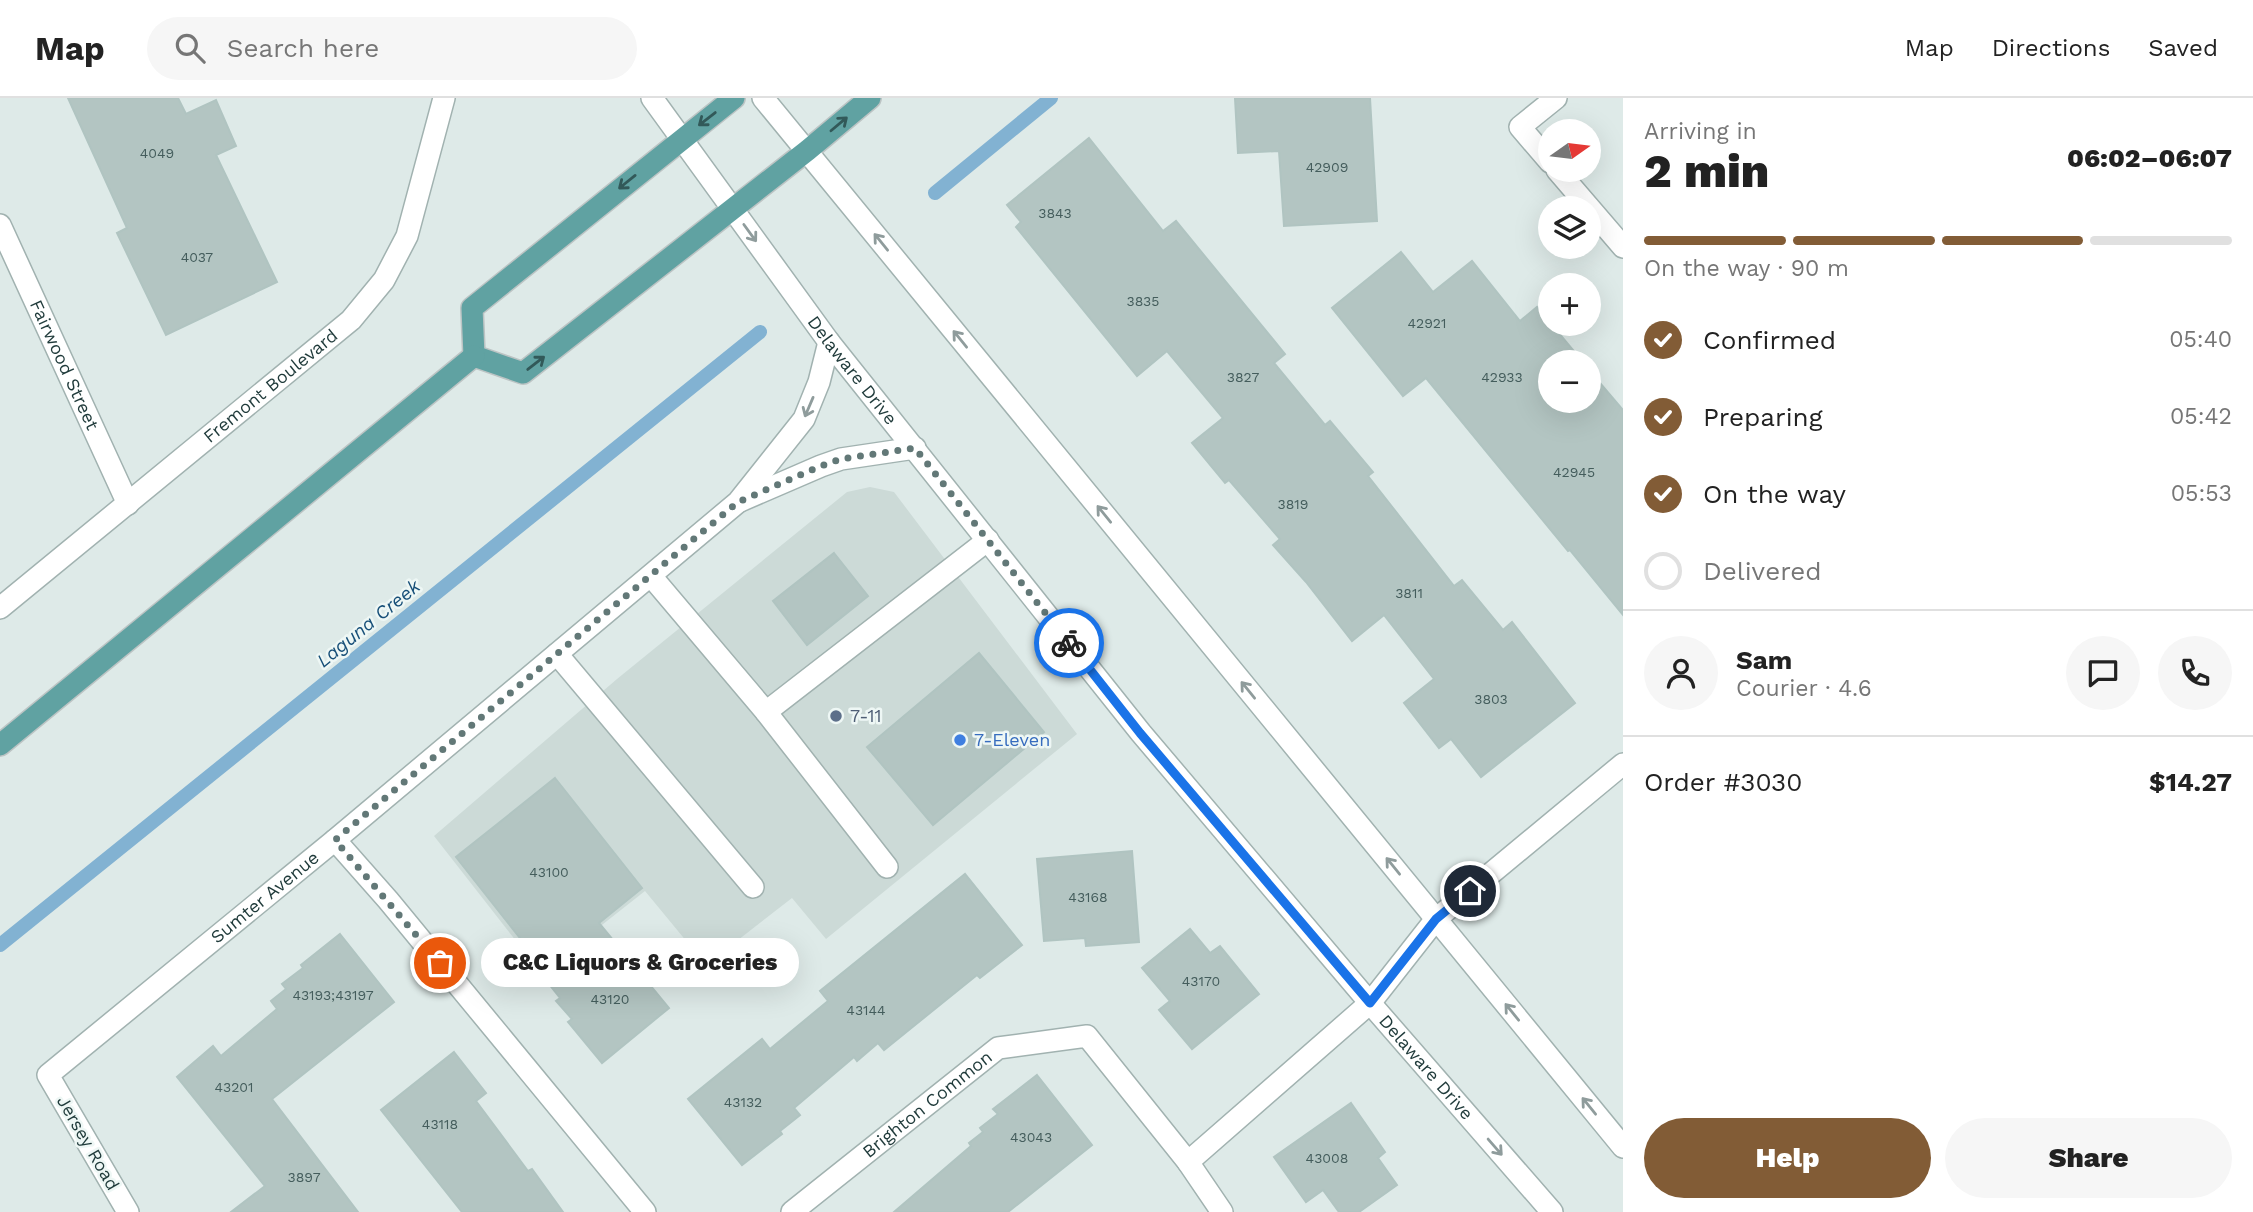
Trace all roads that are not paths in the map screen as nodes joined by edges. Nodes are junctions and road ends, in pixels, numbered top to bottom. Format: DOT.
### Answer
graph roads {
  1 [pos="444,98"];
  2 [pos="652,98"];
  3 [pos="734,98"];
  4 [pos="763,98"];
  5 [pos="870,98"];
  6 [pos="1556,98"];
  7 [pos="680,139"];
  8 [pos="1538,148"];
  9 [pos="808,150"];
  10 [pos="1567,182"];
  11 [pos="733,209"];
  12 [pos="0,225"];
  13 [pos="1623,247"];
  14 [pos="829,342"];
  15 [pos="474,356"];
  16 [pos="915,448"];
  17 [pos="738,502"];
  18 [pos="128,504"];
  19 [pos="988,540"];
  20 [pos="651,576"];
  21 [pos="0,608"];
  22 [pos="557,654"];
  23 [pos="766,712"];
  24 [pos="0,745"];
  25 [pos="1623,764"];
  26 [pos="335,840"];
  27 [pos="887,867"];
  28 [pos="753,887"];
  29 [pos="1436,919"];
  30 [pos="1370,1003"];
  31 [pos="48,1075"];
  32 [pos="1623,1147"];
  33 [pos="1188,1162"];
  34 [pos="128,1212"];
  35 [pos="645,1212"];
  36 [pos="792,1212"];
  37 [pos="1222,1212"];
  38 [pos="1552,1212"];
  1 -- 18 [label="street, Fremont Boulevard"];
  2 -- 7 [label="street, Delaware Drive"];
  3 -- 7 [label="main road, one-way"];
  4 -- 9 [label="street"];
  9 -- 5 [label="main road, one-way"];
  6 -- 8 [label="street"];
  7 -- 11 [label="street, Delaware Drive"];
  7 -- 15 [label="main road, one-way"];
  9 -- 11 [label="main road"];
  29 -- 9 [label="street, one-way"];
  10 -- 13 [label="street"];
  11 -- 14 [label="street, Delaware Drive, one-way"];
  15 -- 11 [label="main road, one-way"];
  12 -- 18 [label="street, Fairwood Street"];
  14 -- 16 [label="street, Delaware Drive"];
  14 -- 17 [label="street, Sumter Avenue, one-way"];
  15 -- 24 [label="main road"];
  16 -- 17 [label="street, Sumter Avenue"];
  16 -- 19 [label="street, Delaware Drive"];
  17 -- 20 [label="street, Sumter Avenue"];
  18 -- 21 [label="street, Fremont Boulevard"];
  19 -- 23 [label="street"];
  19 -- 30 [label="street, Delaware Drive"];
  20 -- 22 [label="street, Sumter Avenue"];
  20 -- 23 [label="street"];
  22 -- 26 [label="street, Sumter Avenue"];
  22 -- 28 [label="street"];
  23 -- 27 [label="street"];
  25 -- 29 [label="street"];
  26 -- 31 [label="street, Sumter Avenue"];
  26 -- 35 [label="street"];
  29 -- 30 [label="street"];
  32 -- 29 [label="street, one-way"];
  30 -- 33 [label="street"];
  30 -- 38 [label="street, Delaware Drive, one-way"];
  31 -- 34 [label="street, Jersey Road"];
  33 -- 36 [label="street, Brighton Common"];
  33 -- 37 [label="street, Brighton Common"];
}
